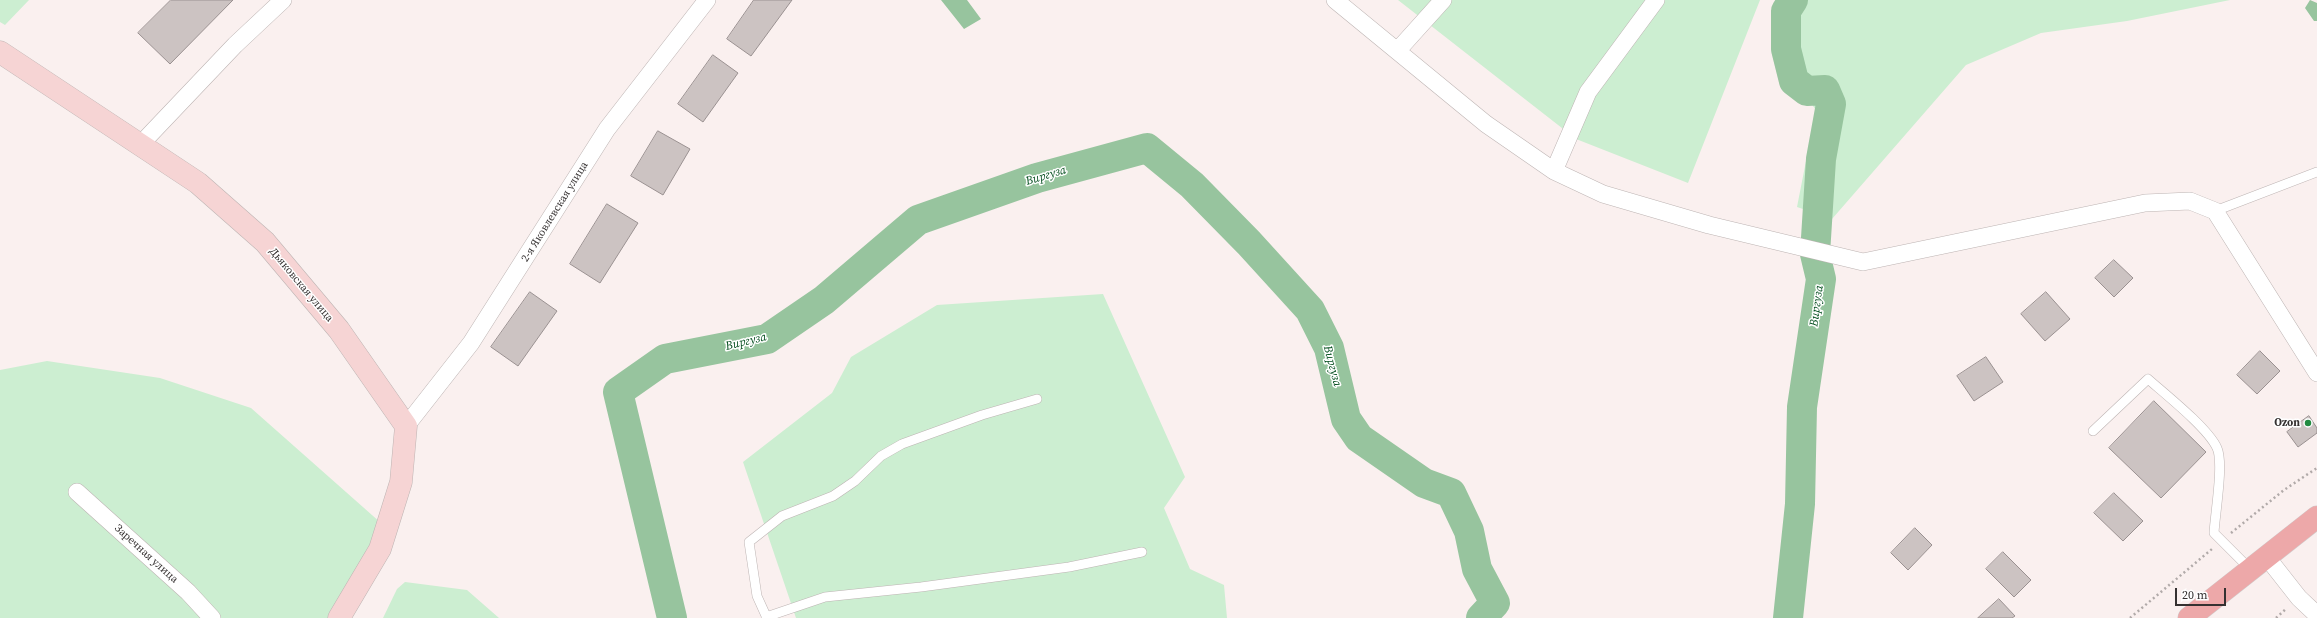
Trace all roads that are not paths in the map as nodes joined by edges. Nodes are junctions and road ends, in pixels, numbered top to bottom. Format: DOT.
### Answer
graph roads {
  1 [pos="283,0"];
  2 [pos="707,0"];
  3 [pos="1335,0"];
  4 [pos="1443,0"];
  5 [pos="1656,0"];
  6 [pos="1398,50"];
  7 [pos="0,52"];
  8 [pos="139,146"];
  9 [pos="1554,171"];
  10 [pos="2317,172"];
  11 [pos="2215,211"];
  12 [pos="2317,373"];
  13 [pos="1037,399"];
  14 [pos="406,426"];
  15 [pos="2093,431"];
  16 [pos="77,492"];
  17 [pos="2317,517"];
  18 [pos="1142,552"];
  19 [pos="2258,562"];
  20 [pos="2317,615"];
  21 [pos="767,617"];
  22 [pos="212,618"];
  23 [pos="339,618"];
  24 [pos="2189,618"];
  1 -- 8 [label="street"];
  2 -- 14 [label="street, 2-я Яковлевская улица"];
  3 -- 6 [label="street"];
  4 -- 6 [label="street"];
  5 -- 9 [label="street"];
  6 -- 9 [label="street"];
  7 -- 8 [label="street, Дьяковская улица"];
  8 -- 14 [label="street, Дьяковская улица"];
  9 -- 11 [label="street"];
  10 -- 11 [label="lane"];
  11 -- 12 [label="street"];
  13 -- 21 [label="lane"];
  14 -- 23 [label="street"];
  15 -- 19 [label="lane"];
  16 -- 22 [label="street, Заречная улица"];
  17 -- 19 [label="main road"];
  18 -- 21 [label="lane"];
  19 -- 20 [label="street"];
  19 -- 24 [label="main road"];
}
